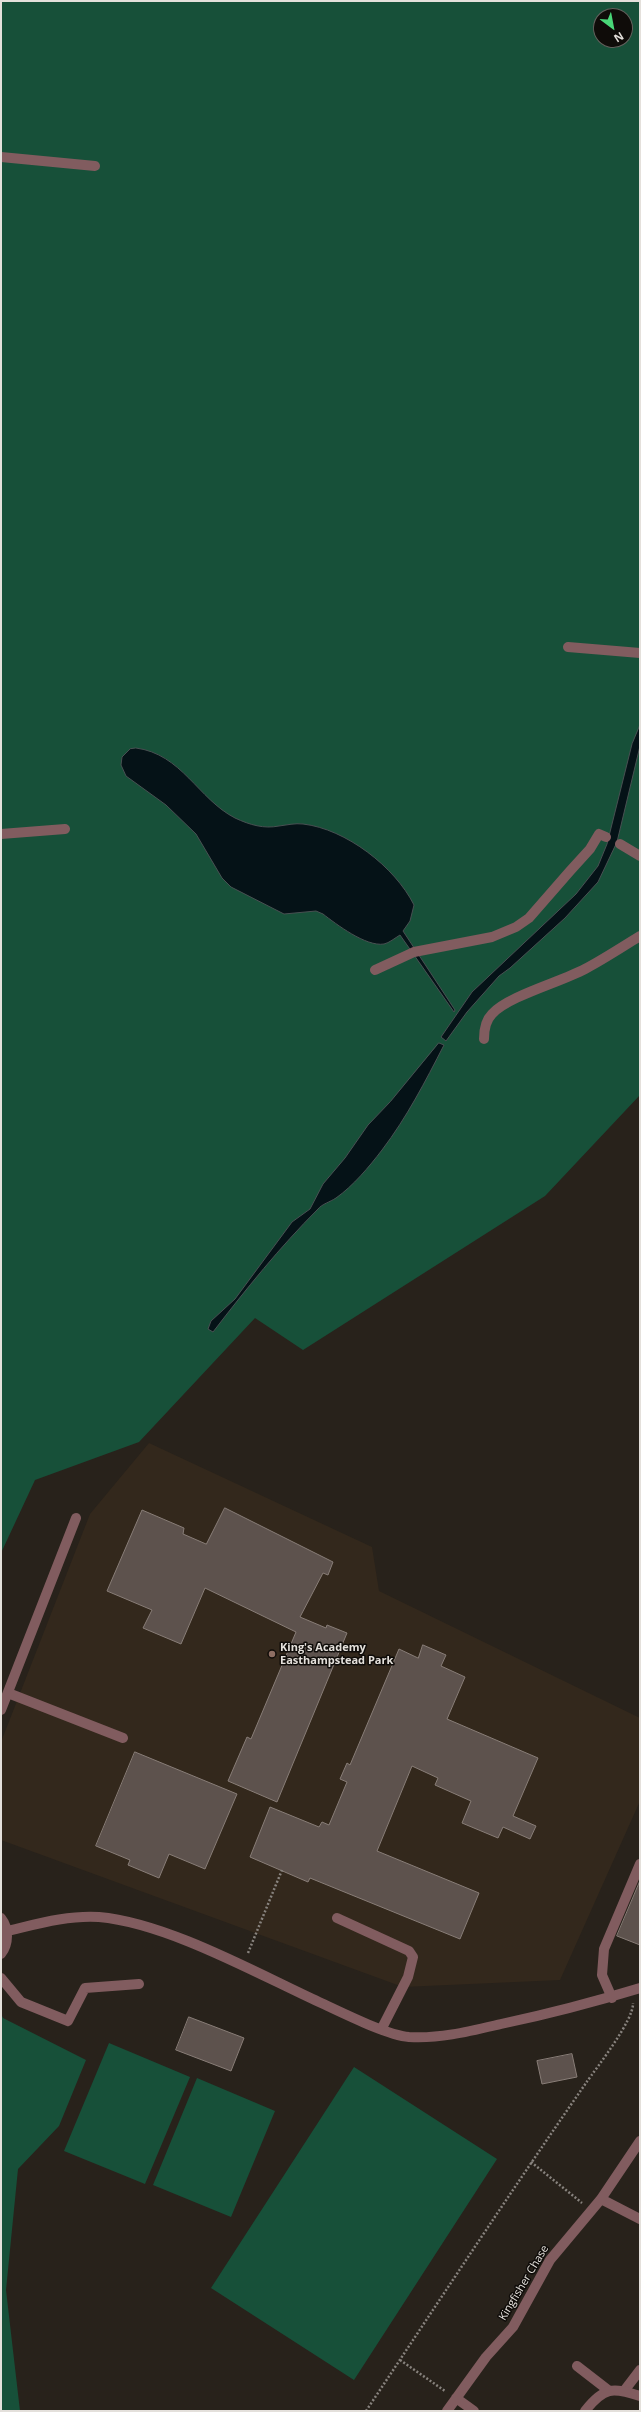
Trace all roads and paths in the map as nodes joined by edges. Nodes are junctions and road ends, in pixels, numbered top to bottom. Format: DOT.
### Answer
graph roads {
  1 [pos="1,157"];
  2 [pos="95,166"];
  3 [pos="568,647"];
  4 [pos="640,653"];
  5 [pos="66,829"];
  6 [pos="1,834"];
  7 [pos="606,837"];
  8 [pos="620,844"];
  9 [pos="640,856"];
  10 [pos="640,936"];
  11 [pos="375,970"];
  12 [pos="484,1039"];
  13 [pos="76,1518"];
  14 [pos="8,1693"];
  15 [pos="1,1710"];
  16 [pos="123,1738"];
  17 [pos="640,1864"];
  18 [pos="282,1870"];
  19 [pos="1,1918"];
  20 [pos="337,1918"];
  21 [pos="7,1931"];
  22 [pos="1,1954"];
  23 [pos="242,1966"];
  24 [pos="1,1978"];
  25 [pos="139,1984"];
  26 [pos="636,1989"];
  27 [pos="612,1998"];
  28 [pos="382,2028"];
  29 [pos="640,2141"];
  30 [pos="531,2162"];
  31 [pos="601,2199"];
  32 [pos="592,2210"];
  33 [pos="640,2220"];
  34 [pos="400,2360"];
  35 [pos="577,2366"];
  36 [pos="640,2370"];
  37 [pos="608,2390"];
  38 [pos="624,2391"];
  39 [pos="640,2396"];
  40 [pos="456,2398"];
  41 [pos="366,2411"];
  42 [pos="447,2411"];
  43 [pos="474,2411"];
  44 [pos="586,2411"];
  1 -- 2 [label="street"];
  3 -- 4 [label="street"];
  5 -- 6 [label="street"];
  7 -- 11 [label="street"];
  8 -- 9 [label="street"];
  10 -- 12 [label="street"];
  13 -- 14 [label="street"];
  14 -- 15 [label="street"];
  14 -- 16 [label="street"];
  17 -- 27 [label="street"];
  18 -- 23 [label="path"];
  19 -- 21 [label="street"];
  20 -- 28 [label="street"];
  21 -- 22 [label="street"];
  21 -- 23 [label="street"];
  23 -- 28 [label="street"];
  24 -- 25 [label="street"];
  26 -- 27 [label="street"];
  26 -- 30 [label="path"];
  27 -- 28 [label="street"];
  29 -- 31 [label="street, Kingfisher Chase"];
  30 -- 32 [label="path"];
  30 -- 34 [label="path"];
  31 -- 32 [label="street, Kingfisher Chase"];
  31 -- 33 [label="street"];
  32 -- 40 [label="street, Kingfisher Chase"];
  34 -- 40 [label="path"];
  34 -- 41 [label="path"];
  35 -- 37 [label="street"];
  36 -- 38 [label="street"];
  37 -- 38 [label="street"];
  37 -- 44 [label="street"];
  38 -- 39 [label="street"];
  40 -- 42 [label="street, Kingfisher Chase"];
  40 -- 43 [label="street"];
}
